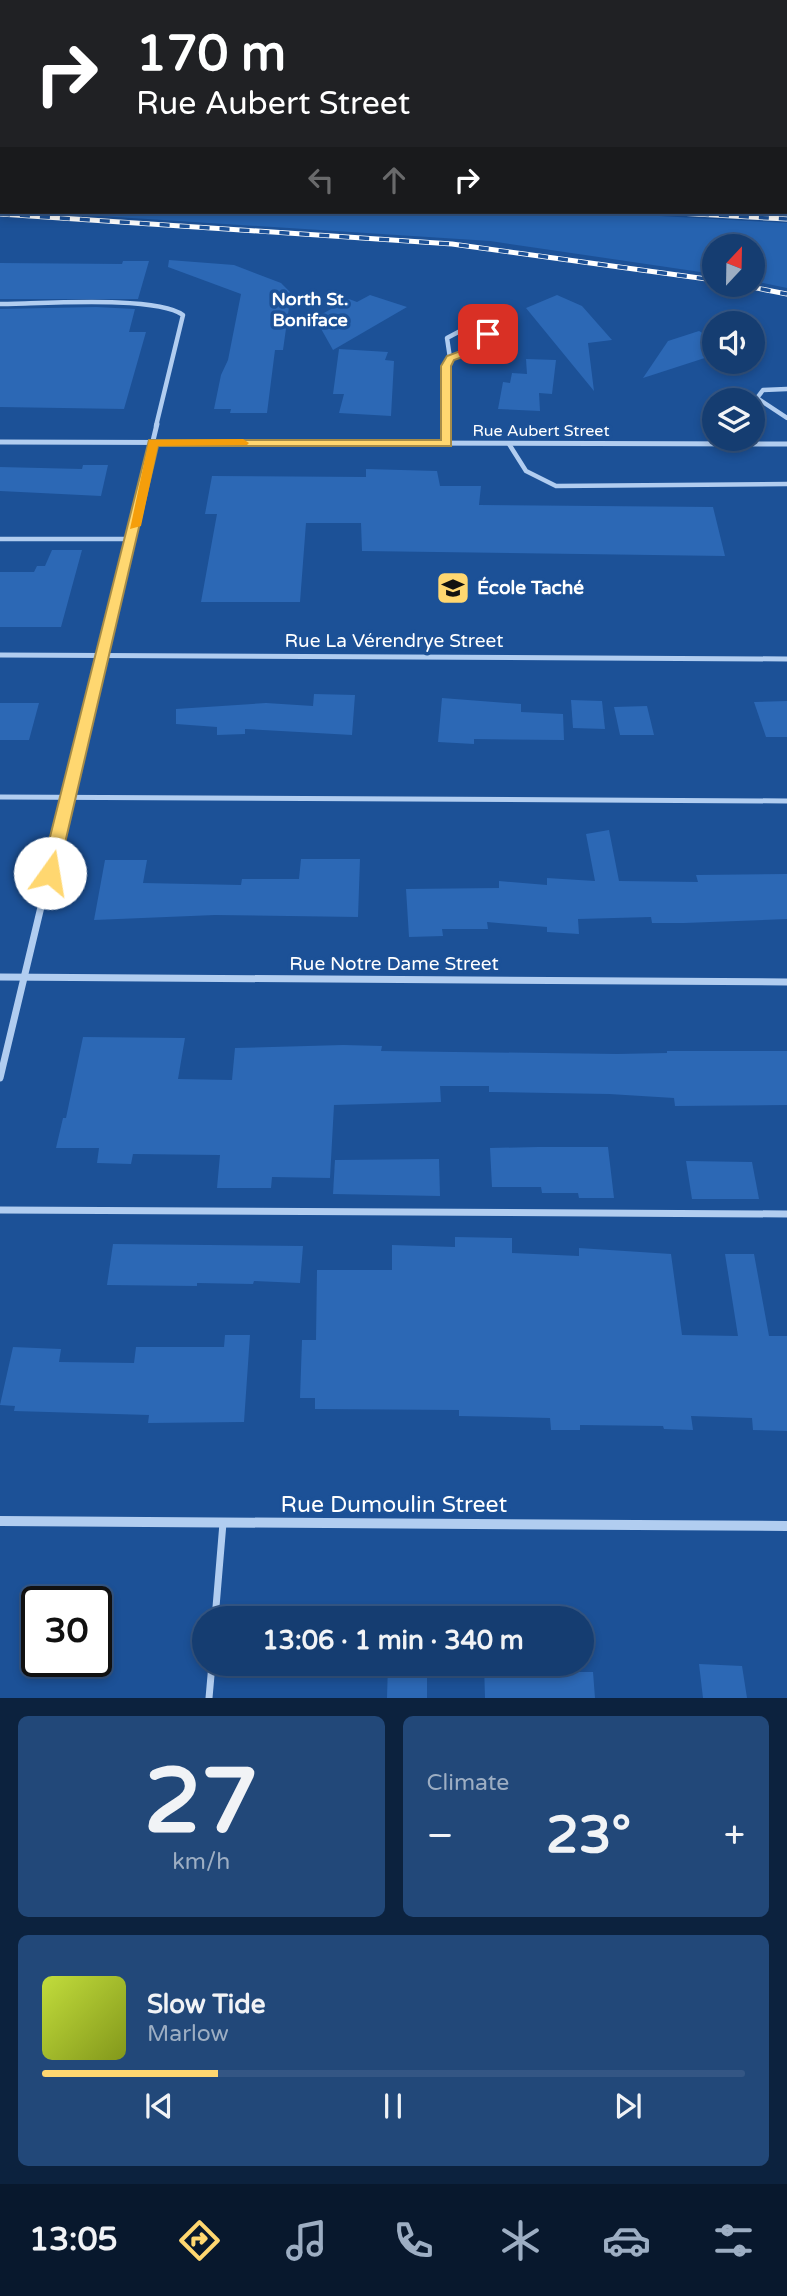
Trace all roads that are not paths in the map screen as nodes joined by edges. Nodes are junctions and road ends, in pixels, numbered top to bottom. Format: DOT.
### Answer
graph roads {
  1 [pos="0,304"];
  2 [pos="450,358"];
  3 [pos="787,388"];
  4 [pos="787,418"];
  5 [pos="0,442"];
  6 [pos="153,443"];
  7 [pos="447,443"];
  8 [pos="509,444"];
  9 [pos="787,444"];
  10 [pos="787,484"];
  11 [pos="0,539"];
  12 [pos="131,539"];
  13 [pos="0,655"];
  14 [pos="102,655"];
  15 [pos="787,659"];
  16 [pos="0,797"];
  17 [pos="68,798"];
  18 [pos="787,801"];
  19 [pos="0,977"];
  20 [pos="24,977"];
  21 [pos="787,982"];
  22 [pos="0,1078"];
  23 [pos="0,1210"];
  24 [pos="787,1214"];
  25 [pos="0,1521"];
  26 [pos="223,1523"];
  27 [pos="787,1527"];
  28 [pos="216,1606"];
  29 [pos="211,1676"];
  30 [pos="209,1698"];
  1 -- 6 [label="street"];
  2 -- 2 [label="street"];
  2 -- 7 [label="street"];
  3 -- 4 [label="street"];
  5 -- 6 [label="street, Rue Aubert Street"];
  6 -- 7 [label="street, Rue Aubert Street"];
  6 -- 12 [label="street"];
  7 -- 8 [label="street, Rue Aubert Street"];
  8 -- 9 [label="street, Rue Aubert Street"];
  8 -- 10 [label="lane"];
  11 -- 12 [label="lane"];
  12 -- 14 [label="street"];
  13 -- 14 [label="street, Rue La Vérendrye Street"];
  14 -- 15 [label="street, Rue La Vérendrye Street"];
  14 -- 17 [label="street"];
  16 -- 17 [label="lane"];
  17 -- 18 [label="lane"];
  17 -- 20 [label="street"];
  19 -- 20 [label="street, Rue Notre Dame Street"];
  20 -- 21 [label="street, Rue Notre Dame Street"];
  20 -- 22 [label="street"];
  23 -- 24 [label="lane"];
  25 -- 26 [label="street, Rue Dumoulin Street"];
  26 -- 27 [label="street, Rue Dumoulin Street"];
  26 -- 28 [label="lane"];
  29 -- 30 [label="lane"];
}
